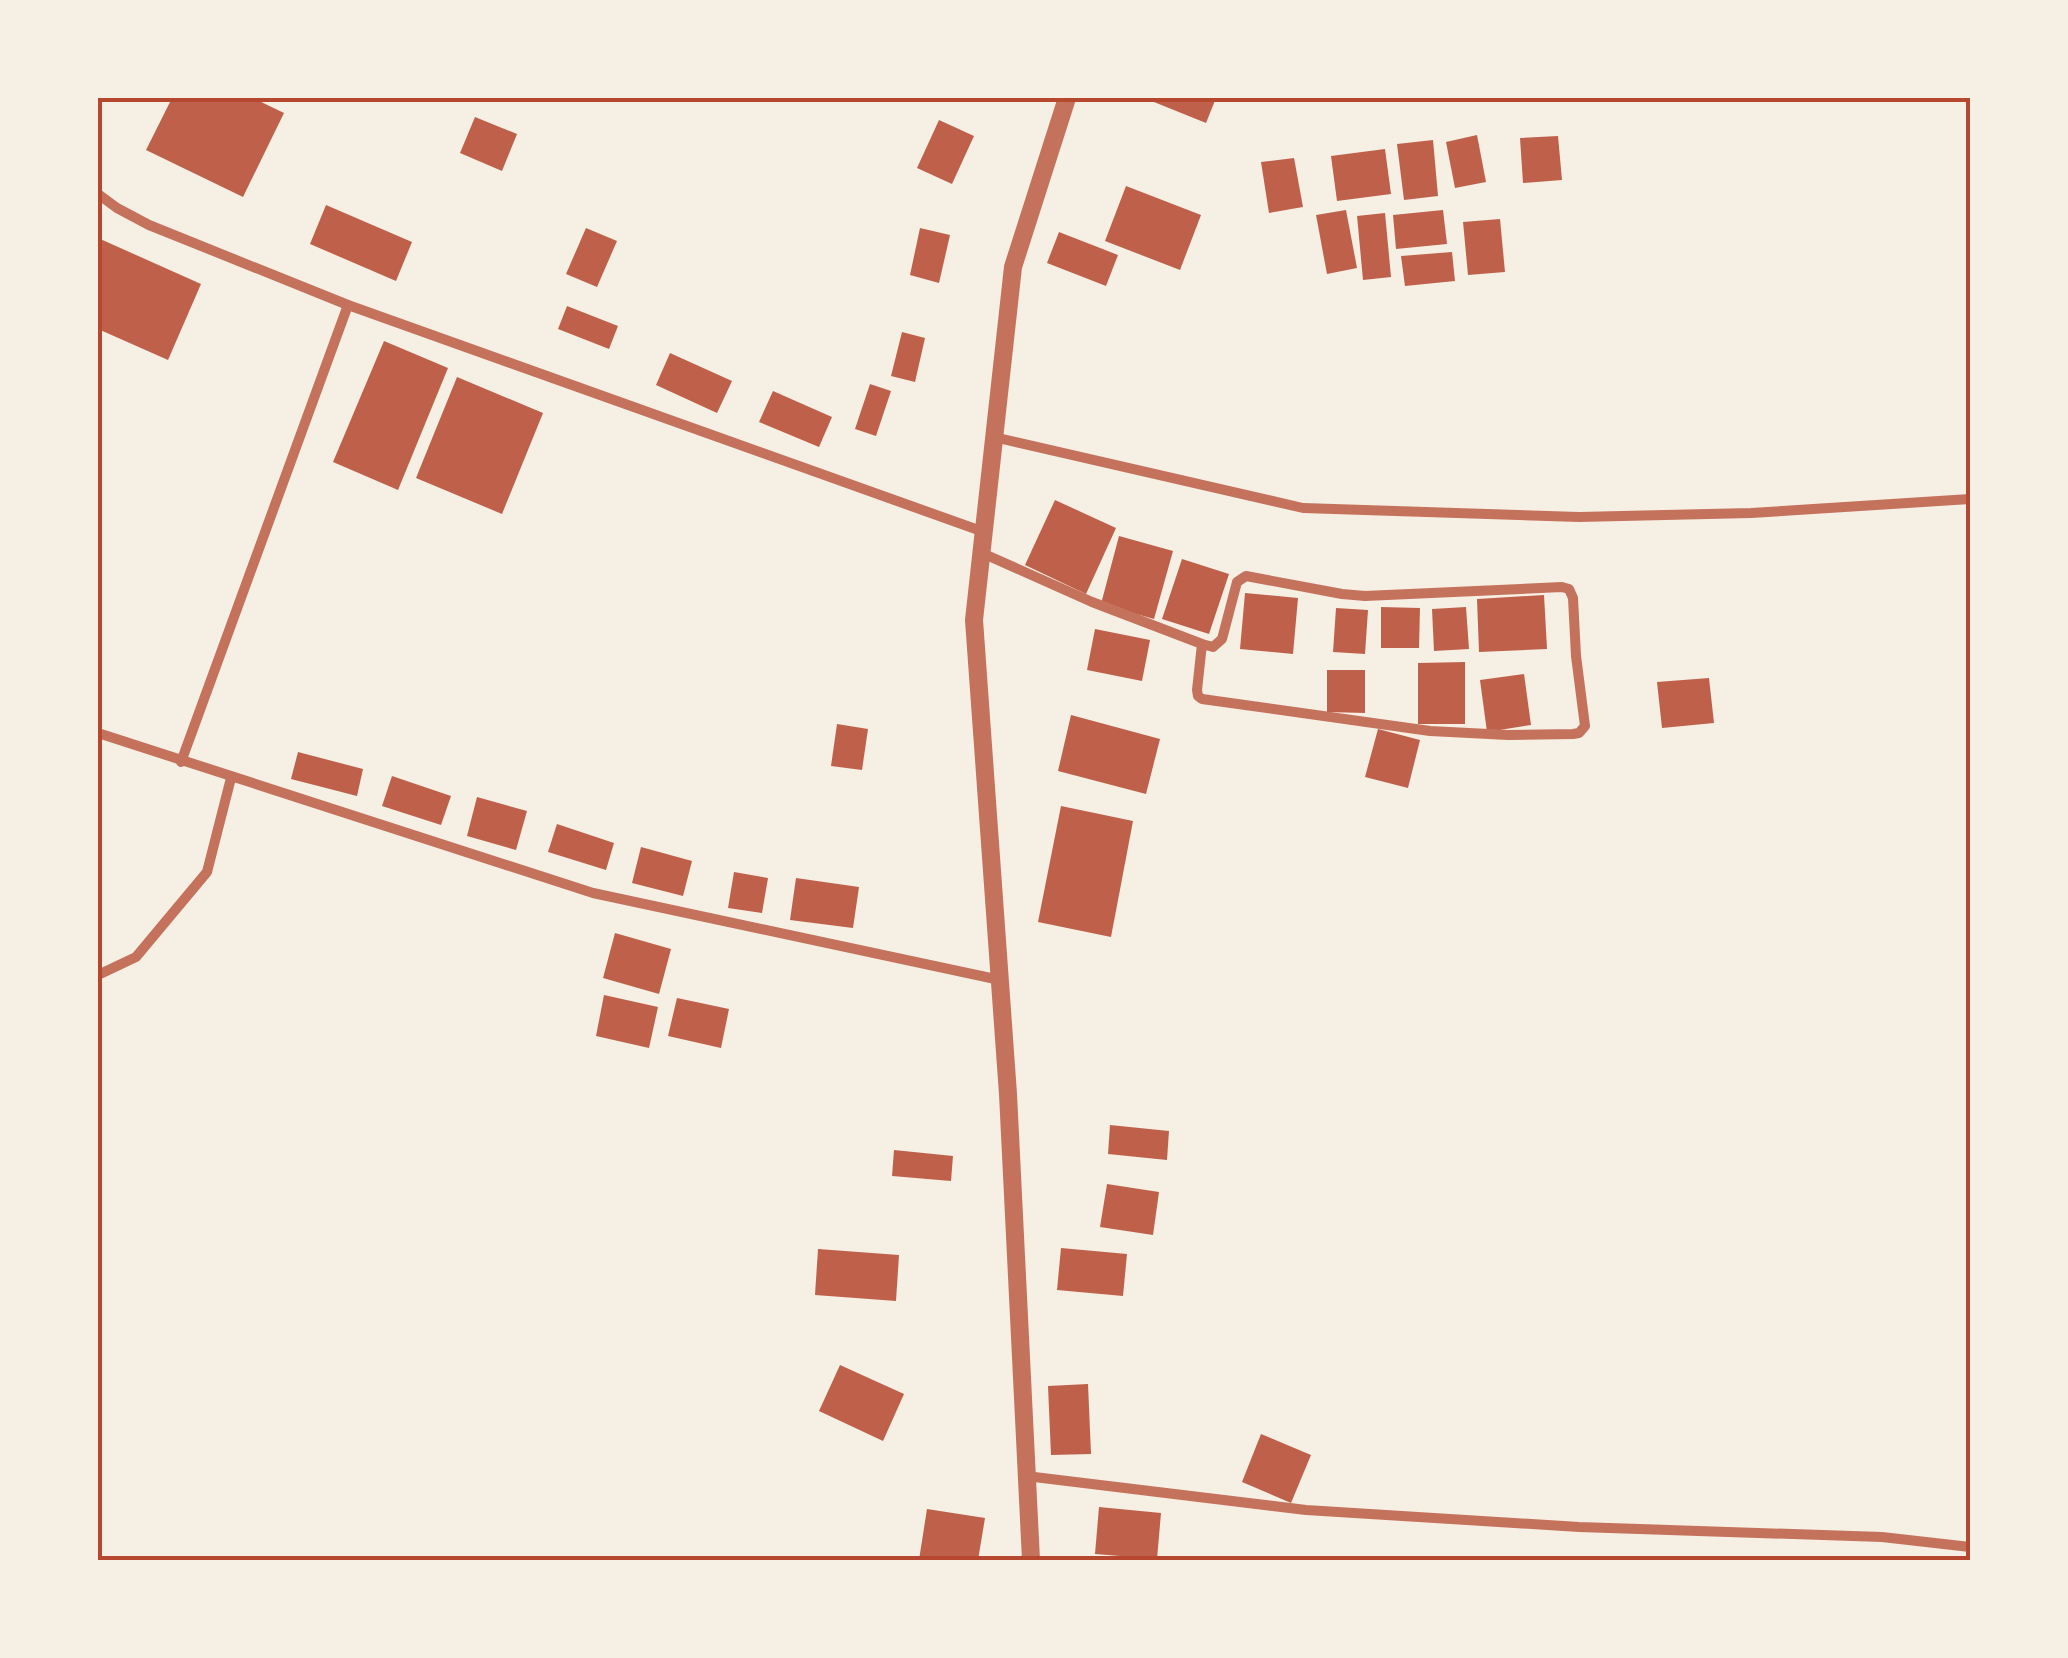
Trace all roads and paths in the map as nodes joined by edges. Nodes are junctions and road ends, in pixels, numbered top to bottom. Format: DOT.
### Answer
graph roads {
  1 [pos="1067,98"];
  2 [pos="98,194"];
  3 [pos="348,306"];
  4 [pos="994,437"];
  5 [pos="1970,498"];
  6 [pos="984,532"];
  7 [pos="982,553"];
  8 [pos="1202,644"];
  9 [pos="98,733"];
  10 [pos="181,762"];
  11 [pos="231,778"];
  12 [pos="98,975"];
  13 [pos="1000,980"];
  14 [pos="1026,1476"];
  15 [pos="1970,1547"];
  16 [pos="1030,1560"];
  1 -- 4 [label="street"];
  2 -- 3 [label="street"];
  3 -- 6 [label="street"];
  3 -- 10 [label="street"];
  4 -- 5 [label="street"];
  4 -- 6 [label="street"];
  6 -- 7 [label="street"];
  7 -- 8 [label="street"];
  7 -- 13 [label="street"];
  8 -- 8 [label="street"];
  9 -- 10 [label="street"];
  10 -- 11 [label="street"];
  11 -- 12 [label="street"];
  11 -- 13 [label="street"];
  13 -- 14 [label="street"];
  14 -- 15 [label="street"];
  14 -- 16 [label="street"];
}
